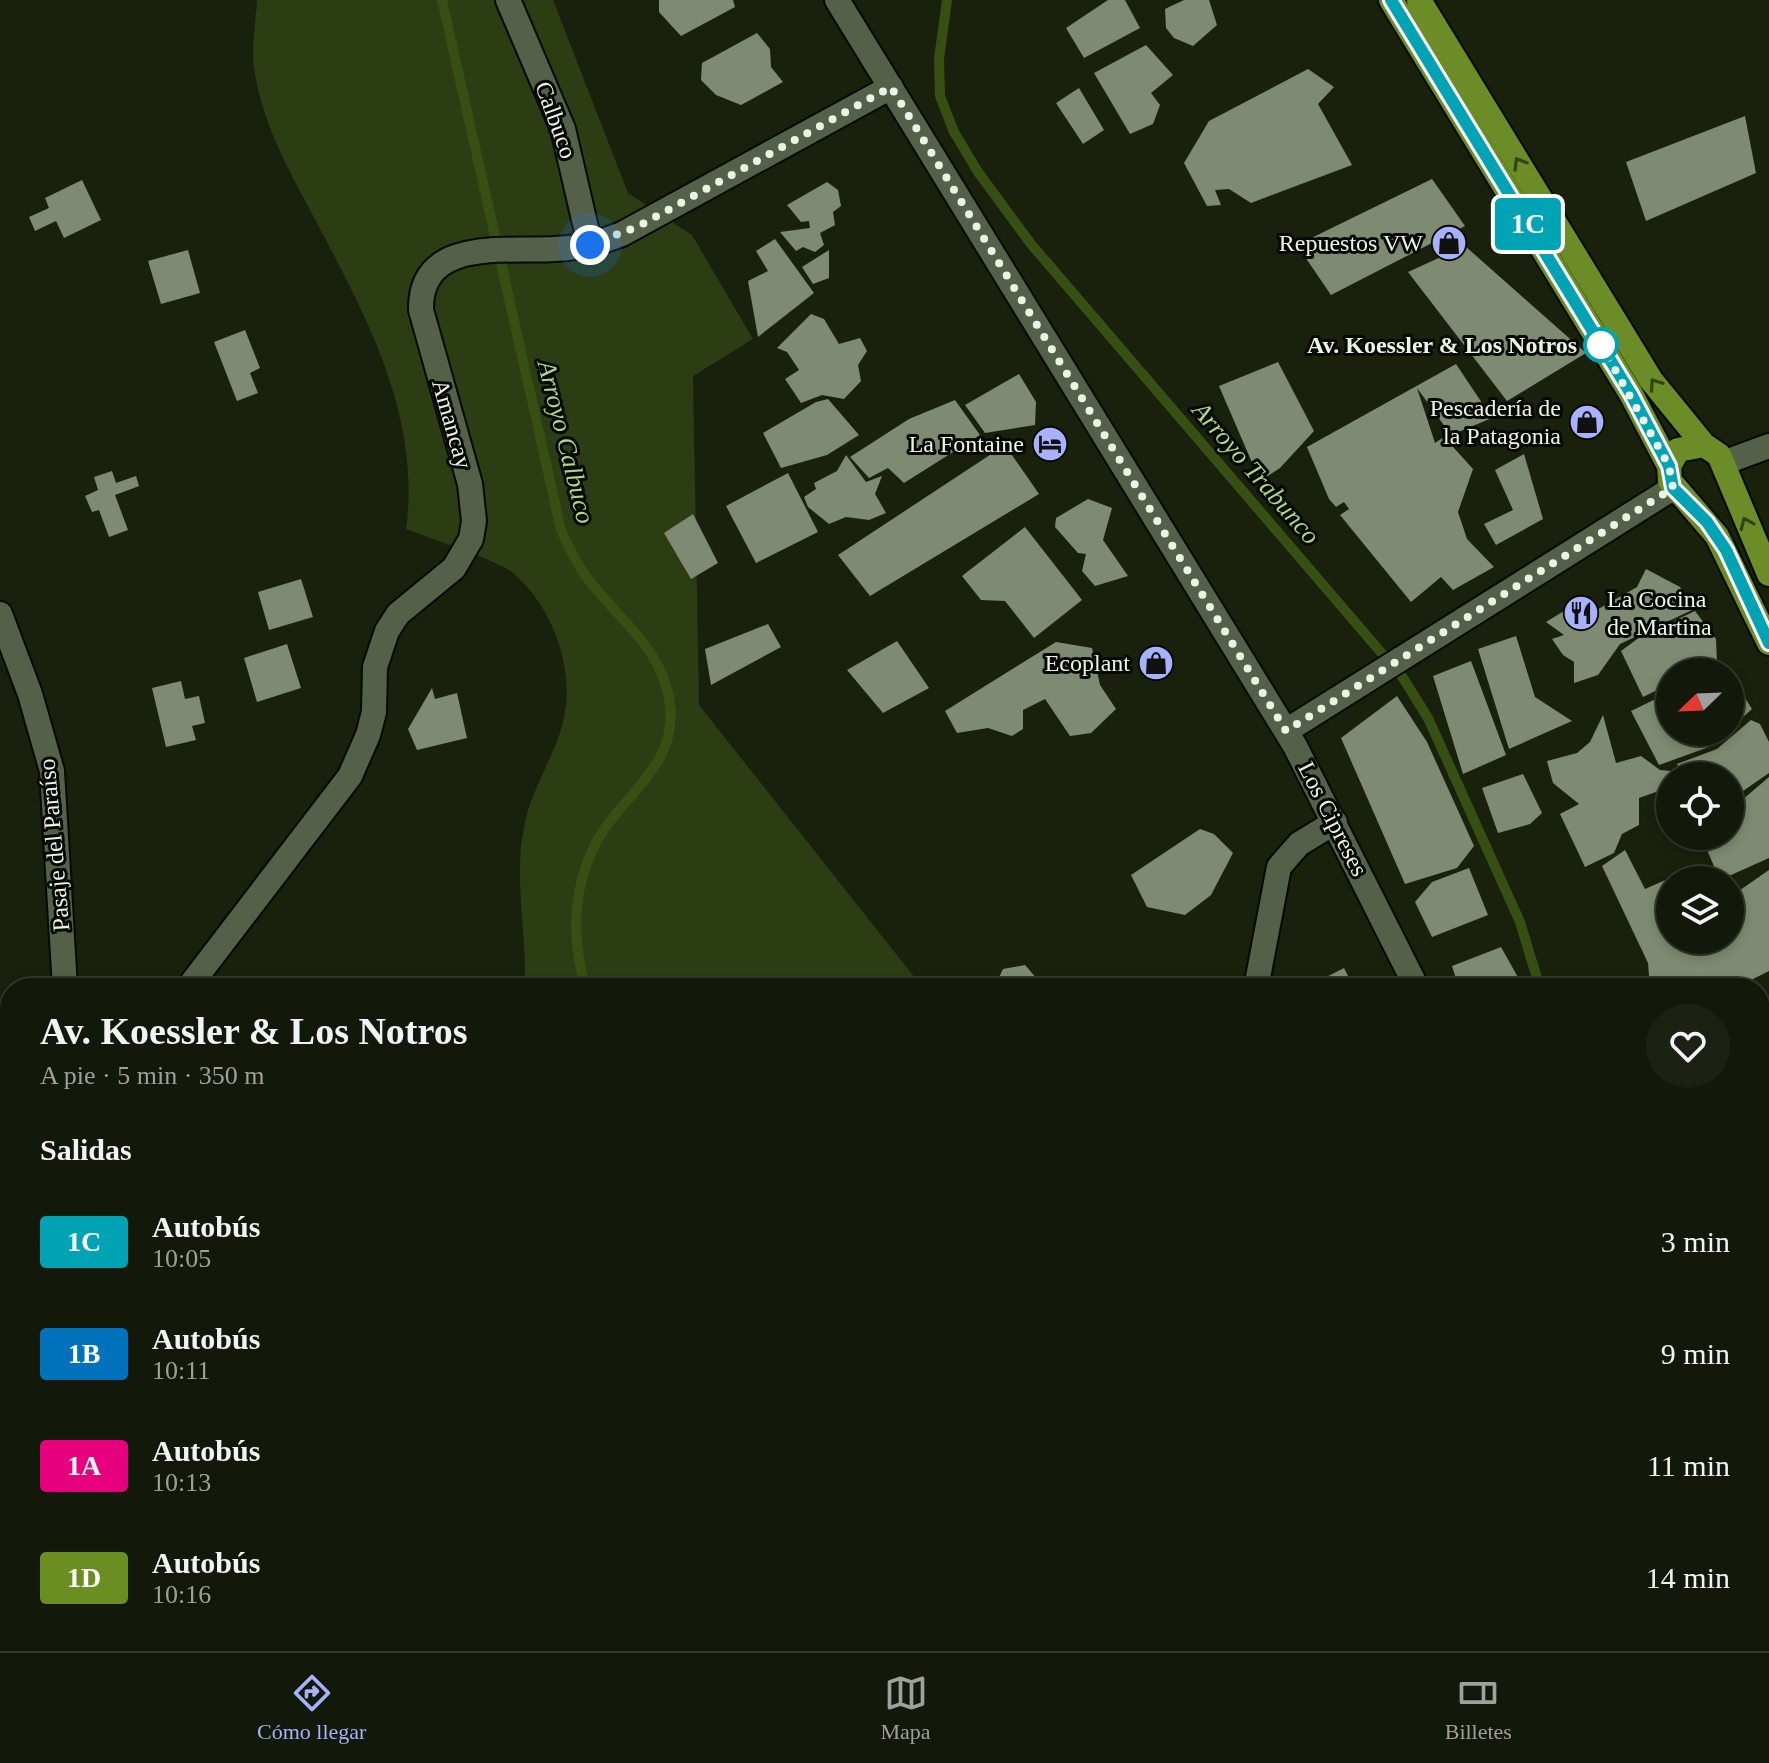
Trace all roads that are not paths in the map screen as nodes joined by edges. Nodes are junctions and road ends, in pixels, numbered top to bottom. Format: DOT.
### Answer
graph roads {
  1 [pos="508,0"];
  2 [pos="837,0"];
  3 [pos="1391,0"];
  4 [pos="1419,0"];
  5 [pos="891,87"];
  6 [pos="590,245"];
  7 [pos="1704,445"];
  8 [pos="1769,446"];
  9 [pos="1724,467"];
  10 [pos="1674,483"];
  11 [pos="1769,574"];
  12 [pos="0,614"];
  13 [pos="1769,643"];
  14 [pos="1286,731"];
  15 [pos="1335,822"];
  16 [pos="64,978"];
  17 [pos="196,978"];
  18 [pos="1258,978"];
  19 [pos="1412,978"];
  1 -- 6 [label="street, Calbuco"];
  2 -- 5 [label="street, Los Cipreses"];
  3 -- 10 [label="main road"];
  7 -- 4 [label="main road, one-way"];
  5 -- 6 [label="street, Amancay"];
  5 -- 14 [label="street, Los Cipreses"];
  6 -- 17 [label="street, Amancay"];
  7 -- 9 [label="main road"];
  7 -- 10 [label="main road"];
  8 -- 9 [label="street"];
  9 -- 10 [label="main road"];
  11 -- 9 [label="main road, one-way"];
  10 -- 13 [label="main road"];
  10 -- 14 [label="street"];
  12 -- 16 [label="street, Pasaje del Paraíso"];
  14 -- 15 [label="street, Los Cipreses"];
  15 -- 18 [label="street"];
  15 -- 19 [label="street, Los Cipreses"];
}
